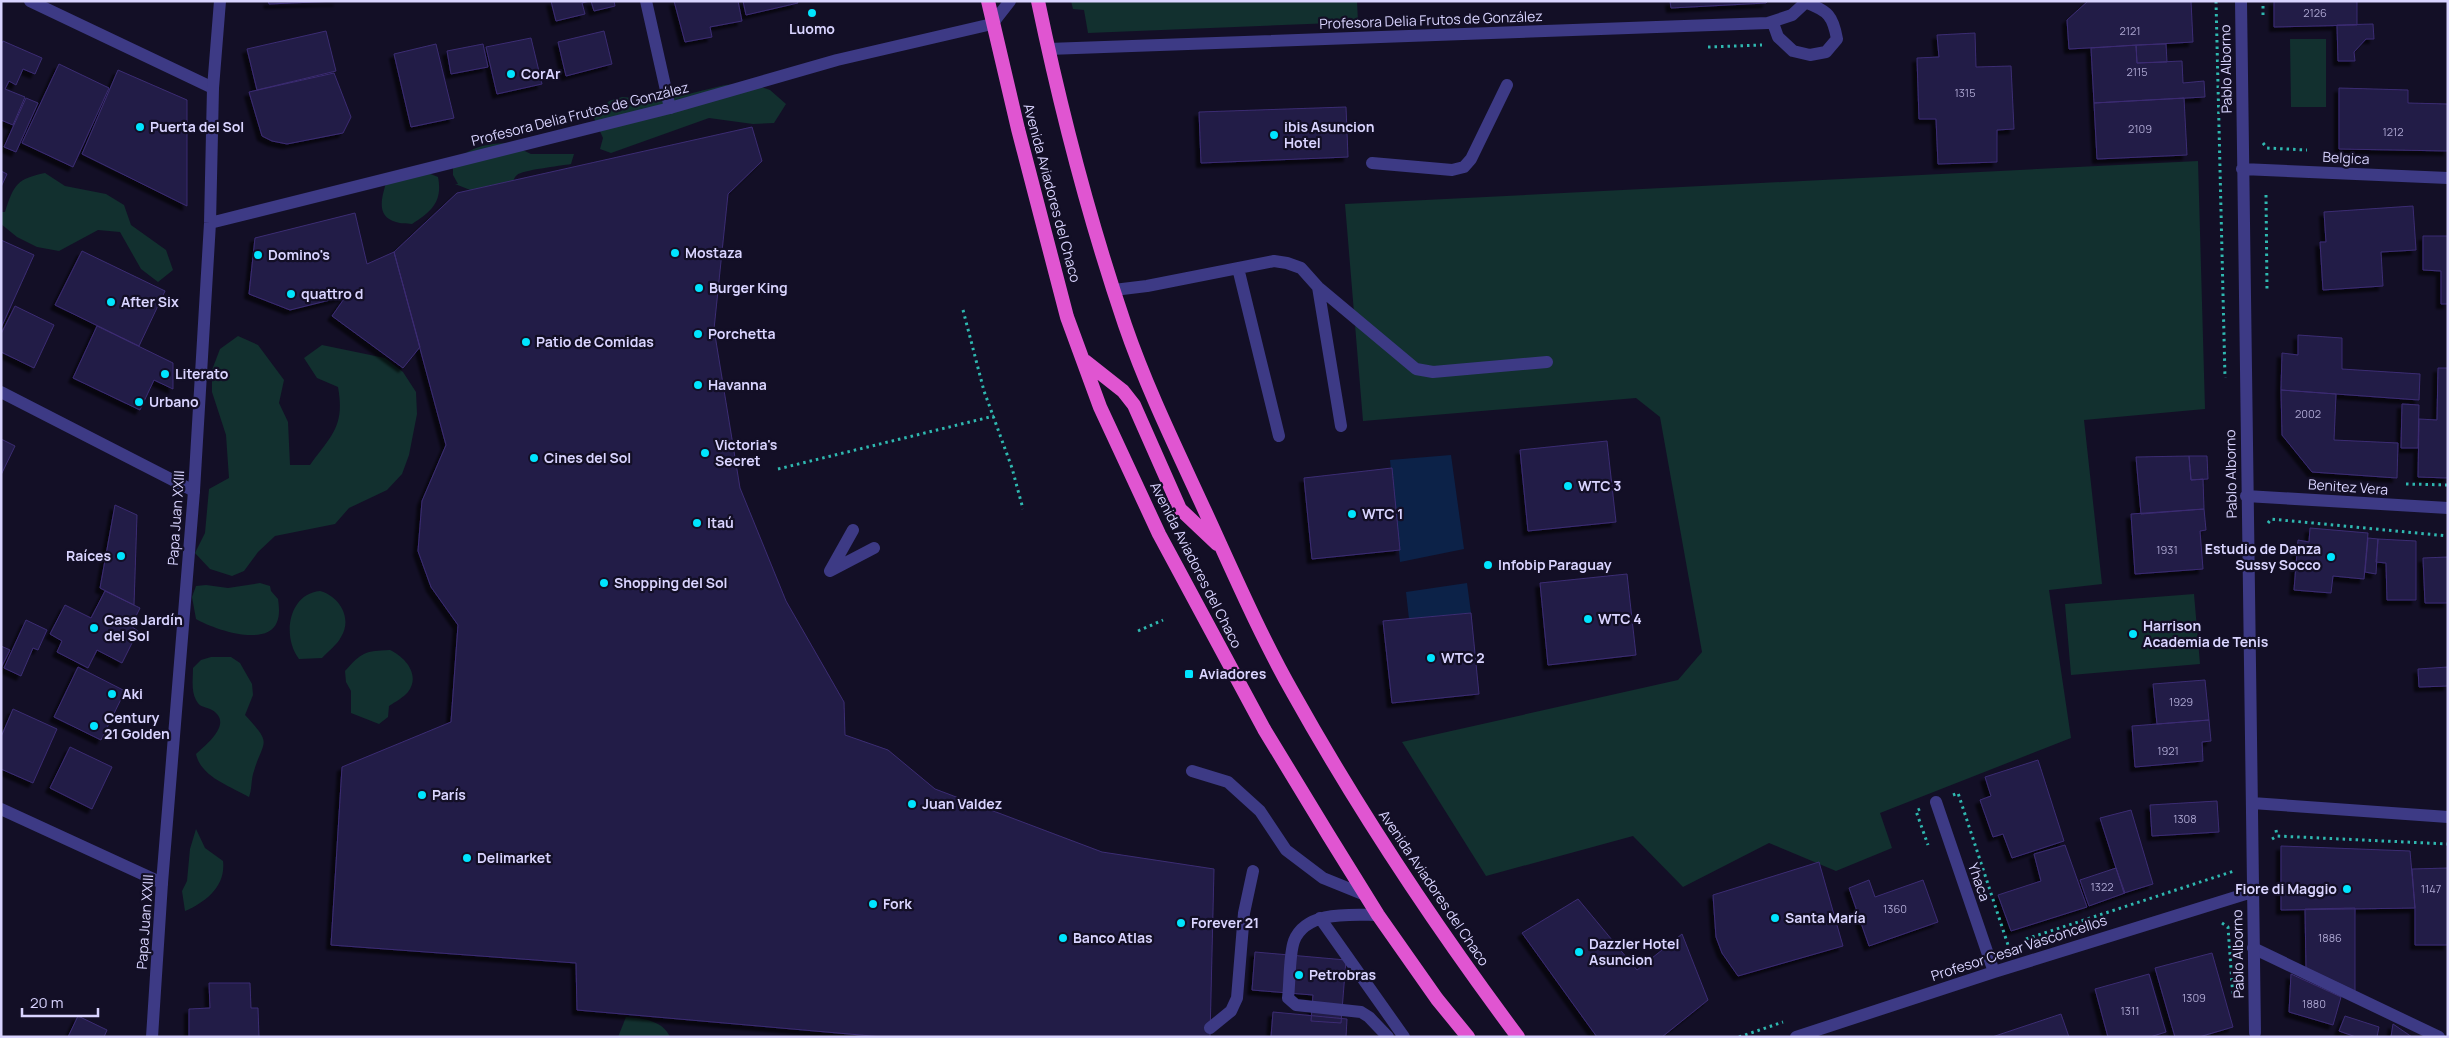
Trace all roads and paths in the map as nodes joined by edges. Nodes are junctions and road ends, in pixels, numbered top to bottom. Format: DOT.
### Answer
graph roads {
  1 [pos="30,1"];
  2 [pos="220,1"];
  3 [pos="646,1"];
  4 [pos="988,1"];
  5 [pos="1010,1"];
  6 [pos="1038,1"];
  7 [pos="2216,1"];
  8 [pos="2241,1"];
  9 [pos="2263,1"];
  10 [pos="1807,2"];
  11 [pos="2263,20"];
  12 [pos="1773,23"];
  13 [pos="992,24"];
  14 [pos="1048,49"];
  15 [pos="1508,85"];
  16 [pos="213,88"];
  17 [pos="670,108"];
  18 [pos="2262,142"];
  19 [pos="2317,151"];
  20 [pos="1372,163"];
  21 [pos="2242,168"];
  22 [pos="2448,178"];
  23 [pos="2266,195"];
  24 [pos="210,223"];
  25 [pos="1238,268"];
  26 [pos="1318,287"];
  27 [pos="1114,290"];
  28 [pos="2267,297"];
  29 [pos="963,310"];
  30 [pos="1085,361"];
  31 [pos="1547,362"];
  32 [pos="2225,383"];
  33 [pos="1,392"];
  34 [pos="994,416"];
  35 [pos="1341,426"];
  36 [pos="1280,436"];
  37 [pos="778,469"];
  38 [pos="2397,484"];
  39 [pos="2448,484"];
  40 [pos="194,491"];
  41 [pos="2246,496"];
  42 [pos="2448,508"];
  43 [pos="1023,509"];
  44 [pos="853,530"];
  45 [pos="2268,530"];
  46 [pos="2448,536"];
  47 [pos="874,548"];
  48 [pos="1223,550"];
  49 [pos="1163,620"];
  50 [pos="1138,631"];
  51 [pos="1192,771"];
  52 [pos="1936,802"];
  53 [pos="2252,803"];
  54 [pos="1,809"];
  55 [pos="2448,817"];
  56 [pos="2276,830"];
  57 [pos="2277,836"];
  58 [pos="2448,844"];
  59 [pos="1929,848"];
  60 [pos="2272,849"];
  61 [pos="2235,862"];
  62 [pos="1253,871"];
  63 [pos="2223,874"];
  64 [pos="2223,881"];
  65 [pos="162,882"];
  66 [pos="2252,892"];
  67 [pos="1365,895"];
  68 [pos="1378,915"];
  69 [pos="1320,918"];
  70 [pos="2214,926"];
  71 [pos="2253,948"];
  72 [pos="1994,972"];
  73 [pos="2234,1004"];
  74 [pos="1785,1021"];
  75 [pos="1210,1028"];
  76 [pos="2254,1035"];
  77 [pos="152,1037"];
  78 [pos="1388,1037"];
  79 [pos="1404,1037"];
  80 [pos="1468,1037"];
  81 [pos="1518,1037"];
  82 [pos="1739,1037"];
  83 [pos="1796,1037"];
  84 [pos="2439,1037"];
  1 -- 16 [label="street"];
  2 -- 16 [label="street, Papa Juan XXIII"];
  3 -- 17 [label="street"];
  4 -- 13 [label="highway, Avenida Aviadores del Chaco"];
  5 -- 13 [label="street"];
  6 -- 14 [label="highway, Avenida Aviadores del Chaco"];
  7 -- 32 [label="path"];
  8 -- 21 [label="street, Pablo Alborno"];
  9 -- 11 [label="path"];
  10 -- 12 [label="street, Profesora Delia Frutos de González"];
  10 -- 12 [label="street"];
  12 -- 14 [label="street, Profesora Delia Frutos de González"];
  13 -- 17 [label="street, Profesora Delia Frutos de González"];
  13 -- 30 [label="highway, Avenida Aviadores del Chaco"];
  14 -- 27 [label="highway, Avenida Aviadores del Chaco"];
  15 -- 20 [label="street"];
  16 -- 24 [label="street, Papa Juan XXIII"];
  17 -- 24 [label="street, Profesora Delia Frutos de González"];
  18 -- 19 [label="path"];
  21 -- 22 [label="street, Belgica"];
  21 -- 41 [label="street, Pablo Alborno"];
  23 -- 28 [label="path"];
  24 -- 40 [label="street, Papa Juan XXIII"];
  25 -- 26 [label="street"];
  25 -- 27 [label="street"];
  25 -- 36 [label="street"];
  26 -- 31 [label="street"];
  26 -- 35 [label="street"];
  27 -- 48 [label="highway, Avenida Aviadores del Chaco"];
  29 -- 34 [label="path"];
  30 -- 48 [label="highway"];
  30 -- 67 [label="highway, Avenida Aviadores del Chaco"];
  33 -- 40 [label="street"];
  34 -- 37 [label="path"];
  34 -- 43 [label="path"];
  38 -- 39 [label="path"];
  40 -- 65 [label="street, Papa Juan XXIII"];
  41 -- 42 [label="street, Benitez Vera"];
  41 -- 53 [label="street, Pablo Alborno"];
  44 -- 47 [label="street"];
  45 -- 46 [label="path"];
  48 -- 81 [label="highway, Avenida Aviadores del Chaco"];
  49 -- 50 [label="path"];
  51 -- 67 [label="street"];
  52 -- 59 [label="path"];
  52 -- 63 [label="path"];
  52 -- 72 [label="street, Yhaca"];
  53 -- 55 [label="street"];
  53 -- 66 [label="street, Pablo Alborno"];
  54 -- 65 [label="street"];
  56 -- 57 [label="path"];
  57 -- 58 [label="path"];
  57 -- 60 [label="path"];
  61 -- 63 [label="path"];
  62 -- 75 [label="street"];
  63 -- 64 [label="path"];
  65 -- 77 [label="street, Papa Juan XXIII"];
  66 -- 71 [label="street, Pablo Alborno"];
  66 -- 72 [label="street, Profesor Cesar Vasconcellos"];
  67 -- 68 [label="highway, Avenida Aviadores del Chaco"];
  68 -- 69 [label="street"];
  68 -- 80 [label="highway, Avenida Aviadores del Chaco"];
  69 -- 78 [label="street"];
  69 -- 79 [label="street"];
  70 -- 73 [label="path"];
  71 -- 76 [label="street, Pablo Alborno"];
  71 -- 84 [label="street"];
  72 -- 83 [label="street, Profesor Cesar Vasconcellos"];
  74 -- 82 [label="path"];
}
